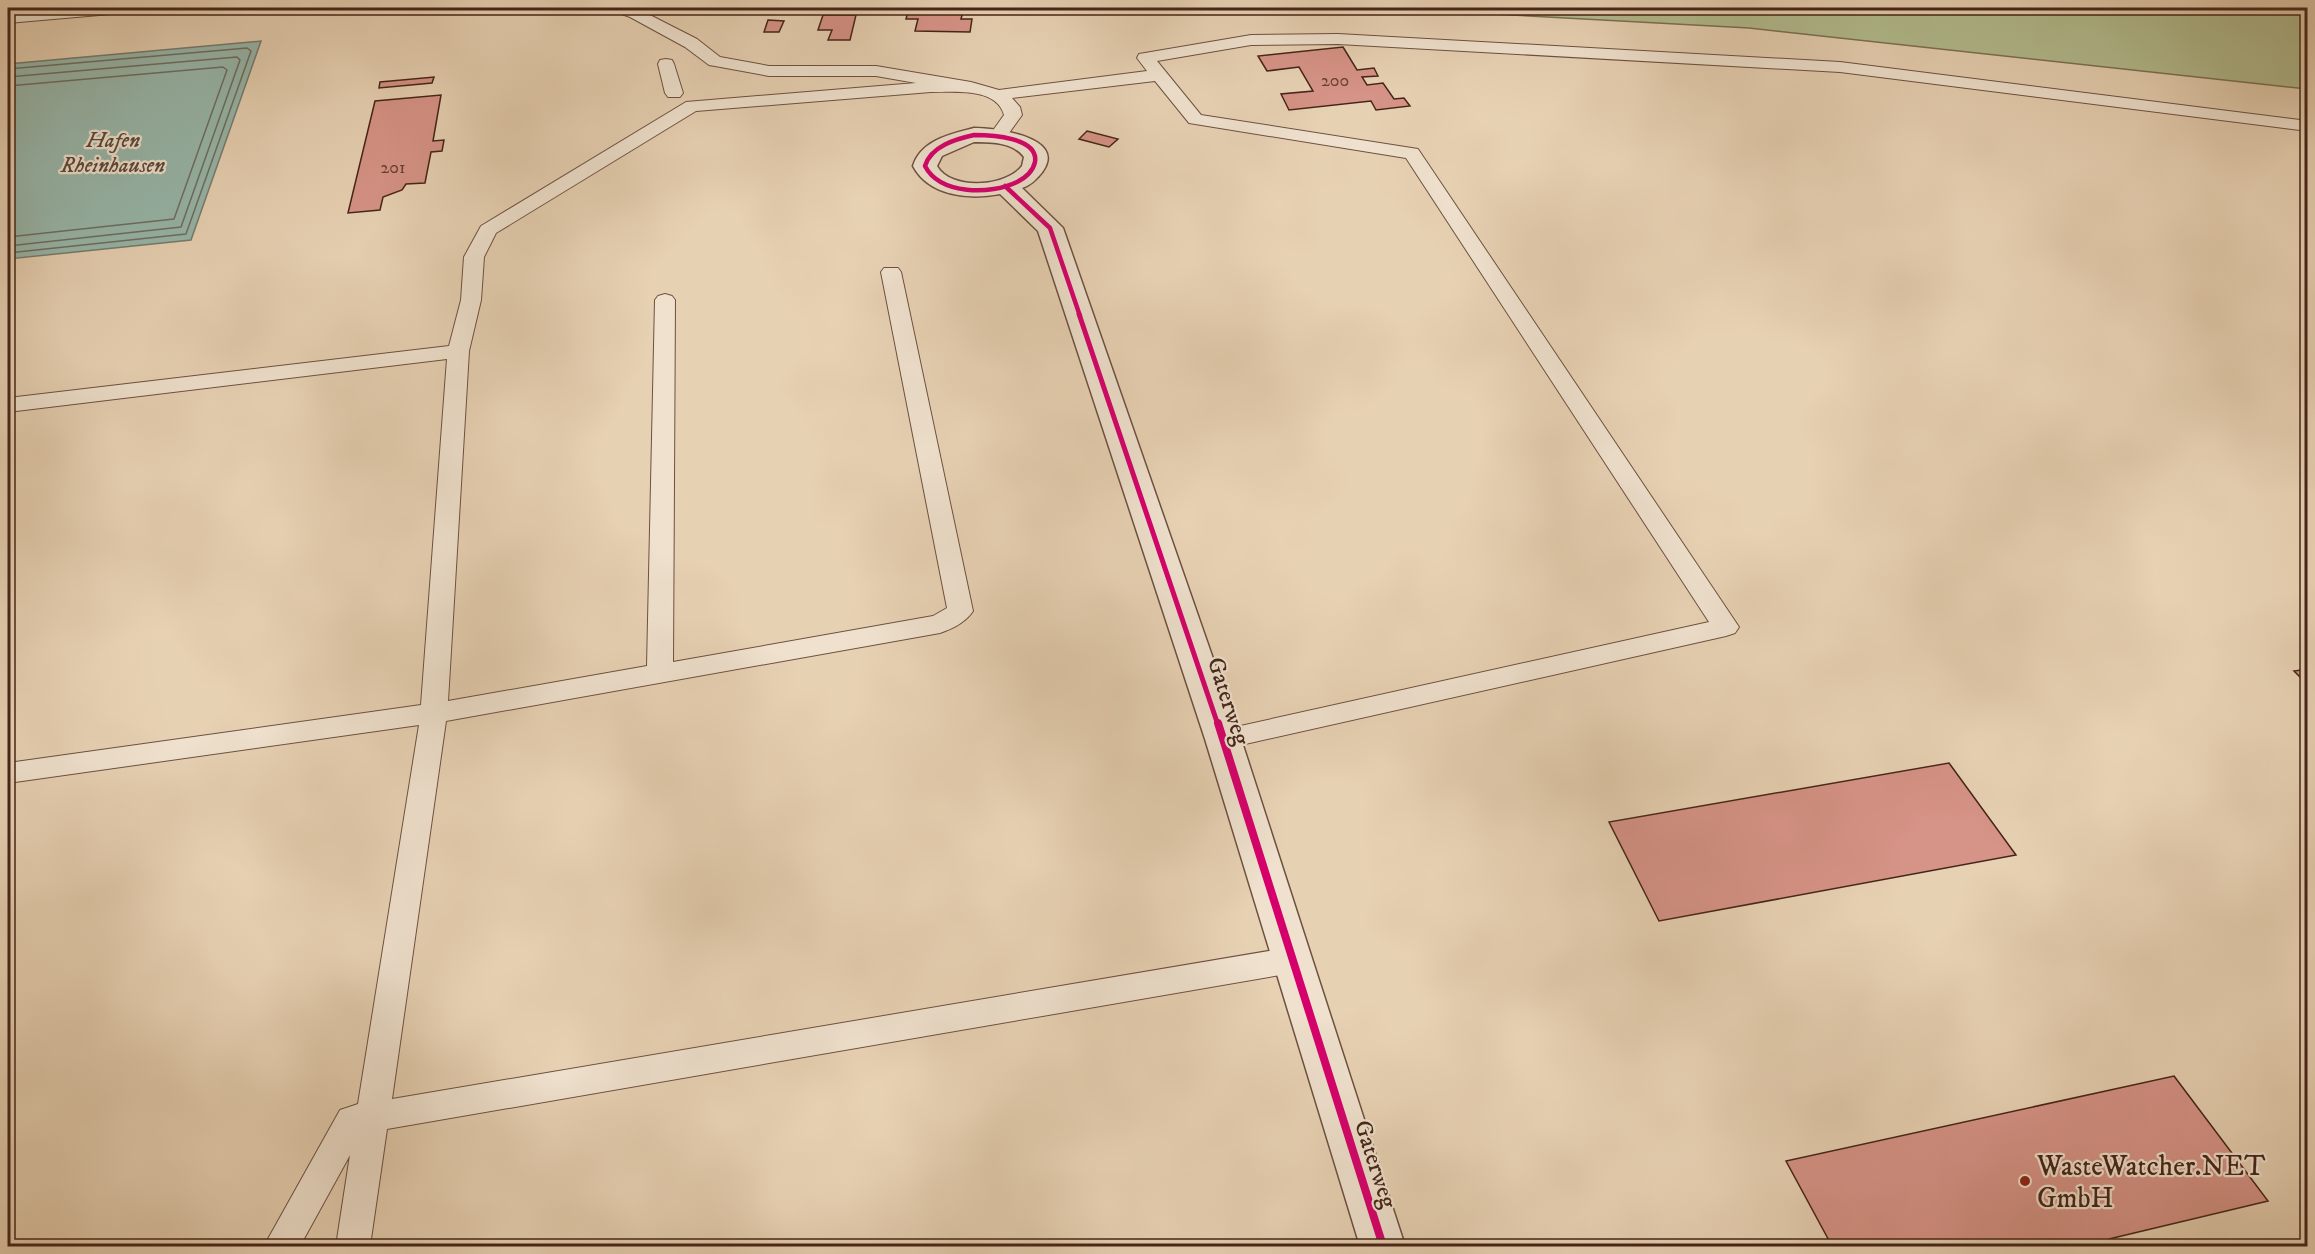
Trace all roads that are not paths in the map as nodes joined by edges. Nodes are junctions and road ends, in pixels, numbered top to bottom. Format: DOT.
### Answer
graph roads {
  1 [pos="122,8"];
  2 [pos="619,8"];
  3 [pos="8,18"];
  4 [pos="666,64"];
  5 [pos="1160,75"];
  6 [pos="971,87"];
  7 [pos="675,93"];
  8 [pos="998,95"];
  9 [pos="2307,126"];
  10 [pos="998,136"];
  11 [pos="1005,186"];
  12 [pos="891,272"];
  13 [pos="665,300"];
  14 [pos="458,351"];
  15 [pos="8,405"];
  16 [pos="660,673"];
  17 [pos="434,713"];
  18 [pos="1223,739"];
  19 [pos="8,773"];
  20 [pos="1292,960"];
  21 [pos="373,1116"];
  22 [pos="281,1246"];
  23 [pos="353,1246"];
  24 [pos="1383,1246"];
  1 -- 3 [label="lane"];
  2 -- 6 [label="lane"];
  4 -- 7 [label="lane"];
  5 -- 8 [label="lane"];
  5 -- 9 [label="lane"];
  5 -- 18 [label="lane"];
  6 -- 8 [label="lane"];
  6 -- 14 [label="lane"];
  8 -- 10 [label="lane"];
  10 -- 11 [label="street"];
  10 -- 11 [label="street"];
  11 -- 18 [label="street, Gaterweg"];
  12 -- 16 [label="lane"];
  13 -- 16 [label="lane"];
  14 -- 15 [label="lane"];
  14 -- 17 [label="lane"];
  16 -- 17 [label="lane"];
  17 -- 19 [label="lane"];
  17 -- 21 [label="lane"];
  18 -- 20 [label="street, Gaterweg"];
  20 -- 21 [label="lane"];
  20 -- 24 [label="street, Gaterweg"];
  21 -- 22 [label="lane"];
  21 -- 23 [label="lane"];
}
